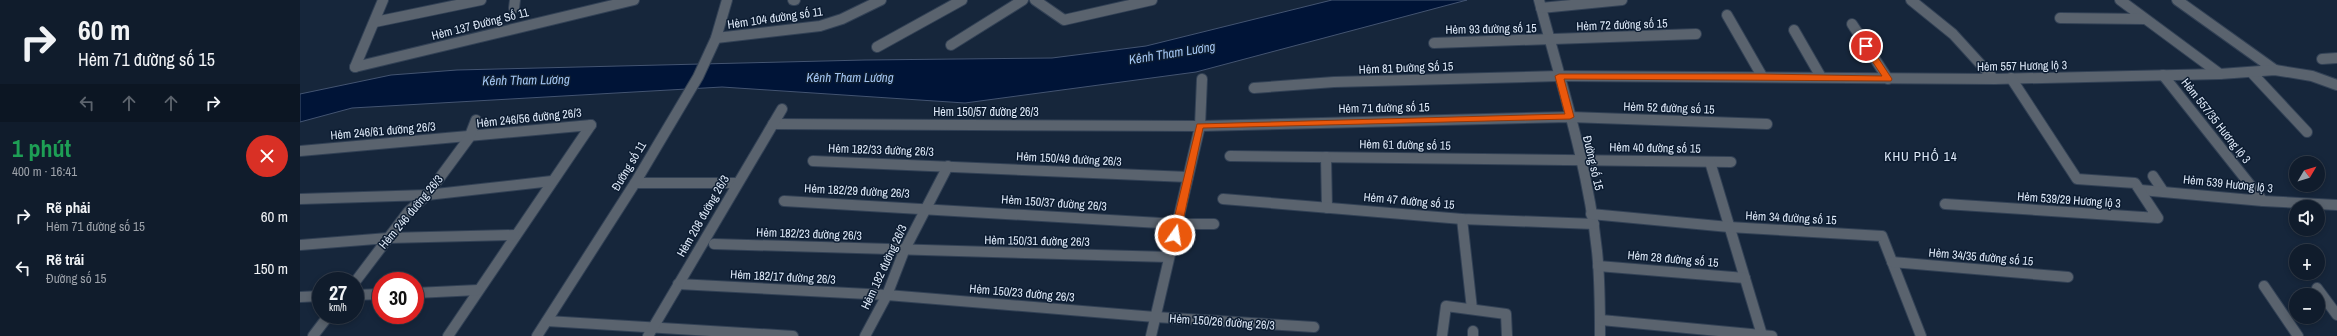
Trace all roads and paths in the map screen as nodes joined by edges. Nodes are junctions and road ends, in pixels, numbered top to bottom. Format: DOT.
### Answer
graph roads {
  1 [pos="384,0"];
  2 [pos="480,0"];
  3 [pos="634,0"];
  4 [pos="727,0"];
  5 [pos="882,0"];
  6 [pos="962,0"];
  7 [pos="1023,0"];
  8 [pos="1035,0"];
  9 [pos="1152,0"];
  10 [pos="1622,0"];
  11 [pos="1911,0"];
  12 [pos="2120,0"];
  13 [pos="2177,0"];
  14 [pos="1540,4"];
  15 [pos="1727,16"];
  16 [pos="2060,18"];
  17 [pos="2146,19"];
  18 [pos="375,22"];
  19 [pos="1852,24"];
  20 [pos="1794,30"];
  21 [pos="1696,34"];
  22 [pos="716,38"];
  23 [pos="1550,40"];
  24 [pos="1434,43"];
  25 [pos="951,45"];
  26 [pos="877,47"];
  27 [pos="2337,58"];
  28 [pos="2322,59"];
  29 [pos="2275,70"];
  30 [pos="2251,72"];
  31 [pos="2220,74"];
  32 [pos="2164,75"];
  33 [pos="1559,76"];
  34 [pos="1704,76"];
  35 [pos="1762,76"];
  36 [pos="1821,77"];
  37 [pos="2011,78"];
  38 [pos="1202,79"];
  39 [pos="1888,79"];
  40 [pos="1994,79"];
  41 [pos="2337,85"];
  42 [pos="1254,88"];
  43 [pos="782,110"];
  44 [pos="1570,117"];
  45 [pos="476,120"];
  46 [pos="773,124"];
  47 [pos="1767,124"];
  48 [pos="1200,126"];
  49 [pos="2307,132"];
  50 [pos="469,138"];
  51 [pos="300,151"];
  52 [pos="1230,156"];
  53 [pos="1326,157"];
  54 [pos="813,160"];
  55 [pos="1579,160"];
  56 [pos="1710,162"];
  57 [pos="1731,162"];
  58 [pos="948,166"];
  59 [pos="2153,176"];
  60 [pos="1188,178"];
  61 [pos="552,181"];
  62 [pos="635,183"];
  63 [pos="737,183"];
  64 [pos="2141,190"];
  65 [pos="2163,191"];
  66 [pos="427,195"];
  67 [pos="300,199"];
  68 [pos="1223,199"];
  69 [pos="784,201"];
  70 [pos="2263,201"];
  71 [pos="1945,204"];
  72 [pos="2337,206"];
  73 [pos="928,208"];
  74 [pos="1327,208"];
  75 [pos="1462,218"];
  76 [pos="1593,219"];
  77 [pos="1177,224"];
  78 [pos="1214,224"];
  79 [pos="1729,227"];
  80 [pos="515,235"];
  81 [pos="388,238"];
  82 [pos="714,244"];
  83 [pos="300,245"];
  84 [pos="904,251"];
  85 [pos="1169,257"];
  86 [pos="1892,262"];
  87 [pos="1598,266"];
  88 [pos="362,272"];
  89 [pos="2068,277"];
  90 [pos="1745,278"];
  91 [pos="678,284"];
  92 [pos="2264,286"];
  93 [pos="478,290"];
  94 [pos="424,293"];
  95 [pos="887,295"];
  96 [pos="312,296"];
  97 [pos="300,297"];
  98 [pos="2325,299"];
  99 [pos="1472,309"];
  100 [pos="2337,315"];
  101 [pos="1155,317"];
  102 [pos="1601,320"];
  103 [pos="547,321"];
  104 [pos="322,324"];
  105 [pos="1314,327"];
  106 [pos="650,332"];
  107 [pos="313,336"];
  108 [pos="448,336"];
  109 [pos="537,336"];
  110 [pos="793,336"];
  111 [pos="865,336"];
  112 [pos="1151,336"];
  113 [pos="1442,336"];
  114 [pos="1507,336"];
  115 [pos="1600,336"];
  116 [pos="1767,336"];
  117 [pos="1922,336"];
  118 [pos="2298,336"];
  1 -- 18 [label="street"];
  2 -- 18 [label="street"];
  3 -- 18 [label="street, Hẻm 137 Đường Số 11"];
  4 -- 22 [label="street, Đường số 11"];
  5 -- 22 [label="street, Hẻm 104 đường số 11"];
  6 -- 26 [label="street"];
  7 -- 25 [label="street"];
  8 -- 9 [label="street"];
  10 -- 14 [label="street"];
  11 -- 40 [label="street"];
  12 -- 17 [label="street"];
  13 -- 29 [label="street"];
  14 -- 23 [label="street, Đường số 15"];
  15 -- 35 [label="street"];
  16 -- 17 [label="street"];
  17 -- 31 [label="street"];
  19 -- 39 [label="street"];
  20 -- 36 [label="street"];
  21 -- 23 [label="street, Hẻm 72 đường số 15"];
  22 -- 62 [label="street, Đường số 11"];
  23 -- 24 [label="street, Hẻm 93 đường số 15"];
  23 -- 33 [label="street, Đường số 15"];
  27 -- 28 [label="street"];
  29 -- 30 [label="street, Hẻm 557 Hương lộ 3"];
  29 -- 41 [label="street, Hẻm 557 Hương lộ 3"];
  30 -- 31 [label="street, Hẻm 557 Hương lộ 3"];
  30 -- 49 [label="street"];
  31 -- 32 [label="street, Hẻm 557 Hương lộ 3"];
  32 -- 37 [label="street, Hẻm 557 Hương lộ 3"];
  32 -- 70 [label="street, Hẻm 557/35 Hương lộ 3"];
  33 -- 34 [label="street, Hẻm 81 Đường Số 15"];
  33 -- 42 [label="street, Hẻm 81 Đường Số 15"];
  33 -- 44 [label="street, Đường số 15"];
  34 -- 35 [label="street, Hẻm 557 Hương lộ 3"];
  35 -- 36 [label="street, Hẻm 557 Hương lộ 3"];
  36 -- 39 [label="street, Hẻm 557 Hương lộ 3"];
  37 -- 40 [label="street, Hẻm 557 Hương lộ 3"];
  37 -- 64 [label="street"];
  38 -- 48 [label="street"];
  39 -- 40 [label="street, Hẻm 557 Hương lộ 3"];
  43 -- 46 [label="street, Hẻm 208 đường 26/3"];
  44 -- 47 [label="street, Hẻm 52 đường số 15"];
  44 -- 48 [label="street, Hẻm 71 đường số 15"];
  44 -- 55 [label="street, Đường số 15"];
  45 -- 50 [label="street, Hẻm 246 đường 26/3"];
  46 -- 48 [label="street, Hẻm 150/57 đường 26/3"];
  46 -- 63 [label="street, Hẻm 208 đường 26/3"];
  48 -- 60 [label="street"];
  50 -- 51 [label="street, Hẻm 246/61 đường 26/3"];
  50 -- 61 [label="street, Hẻm 246/56 đường 26/3"];
  50 -- 66 [label="street, Hẻm 246 đường 26/3"];
  52 -- 53 [label="street, Hẻm 61 đường số 15"];
  53 -- 55 [label="street, Hẻm 61 đường số 15"];
  53 -- 74 [label="street"];
  54 -- 58 [label="street, Hẻm 182/33 đường 26/3"];
  55 -- 56 [label="street, Hẻm 40 đường số 15"];
  55 -- 76 [label="street, Đường số 15"];
  56 -- 57 [label="street, Hẻm 40 đường số 15"];
  56 -- 79 [label="street"];
  58 -- 60 [label="street, Hẻm 150/49 đường 26/3"];
  58 -- 73 [label="street, Hẻm 182 đường 26/3"];
  59 -- 65 [label="street"];
  60 -- 77 [label="street"];
  61 -- 66 [label="street"];
  61 -- 80 [label="street"];
  62 -- 63 [label="street"];
  62 -- 103 [label="street, Đường số 11"];
  63 -- 91 [label="street, Hẻm 208 đường 26/3"];
  64 -- 65 [label="street, Hẻm 539 Hương lộ 3"];
  64 -- 71 [label="street, Hẻm 539/29 Hương lộ 3"];
  65 -- 70 [label="street, Hẻm 539 Hương lộ 3"];
  66 -- 67 [label="street"];
  66 -- 81 [label="street, Hẻm 246 đường 26/3"];
  68 -- 74 [label="street, Hẻm 47 đường số 15"];
  69 -- 73 [label="street, Hẻm 182/29 đường 26/3"];
  70 -- 72 [label="street, Hẻm 539 Hương lộ 3"];
  73 -- 77 [label="street, Hẻm 150/37 đường 26/3"];
  73 -- 84 [label="street, Hẻm 182 đường 26/3"];
  74 -- 75 [label="street, Hẻm 47 đường số 15"];
  75 -- 76 [label="street, Hẻm 47 đường số 15"];
  75 -- 99 [label="street"];
  76 -- 79 [label="street, Hẻm 34 đường số 15"];
  76 -- 87 [label="street, Đường số 15"];
  77 -- 78 [label="street, Hẻm 150/37 đường 26/3"];
  77 -- 85 [label="street"];
  79 -- 86 [label="street, Hẻm 34 đường số 15"];
  79 -- 90 [label="street"];
  80 -- 81 [label="street"];
  80 -- 93 [label="street"];
  81 -- 83 [label="street"];
  81 -- 88 [label="street, Hẻm 246 đường 26/3"];
  82 -- 84 [label="street, Hẻm 182/23 đường 26/3"];
  84 -- 85 [label="street, Hẻm 150/31 đường 26/3"];
  84 -- 95 [label="street, Hẻm 182 đường 26/3"];
  85 -- 101 [label="street"];
  86 -- 89 [label="street, Hẻm 34/35 đường số 15"];
  86 -- 117 [label="street, Hẻm 34 đường số 15"];
  87 -- 90 [label="street, Hẻm 28 đường số 15"];
  87 -- 102 [label="street, Đường số 15"];
  90 -- 116 [label="street"];
  91 -- 95 [label="street, Hẻm 182/17 đường 26/3"];
  91 -- 106 [label="street, Hẻm 208 đường 26/3"];
  92 -- 118 [label="street"];
  93 -- 94 [label="street"];
  93 -- 108 [label="street"];
  95 -- 101 [label="street, Hẻm 150/23 đường 26/3"];
  95 -- 111 [label="street, Hẻm 182 đường 26/3"];
  96 -- 97 [label="street"];
  98 -- 100 [label="street"];
  99 -- 113 [label="street"];
  99 -- 114 [label="street"];
  101 -- 105 [label="street, Hẻm 150/26 đường 26/3"];
  101 -- 112 [label="street"];
  102 -- 115 [label="street, Đường số 15"];
  102 -- 116 [label="street"];
  103 -- 106 [label="street"];
  103 -- 109 [label="street, Đường số 11"];
  104 -- 107 [label="street"];
  106 -- 110 [label="street"];
}
